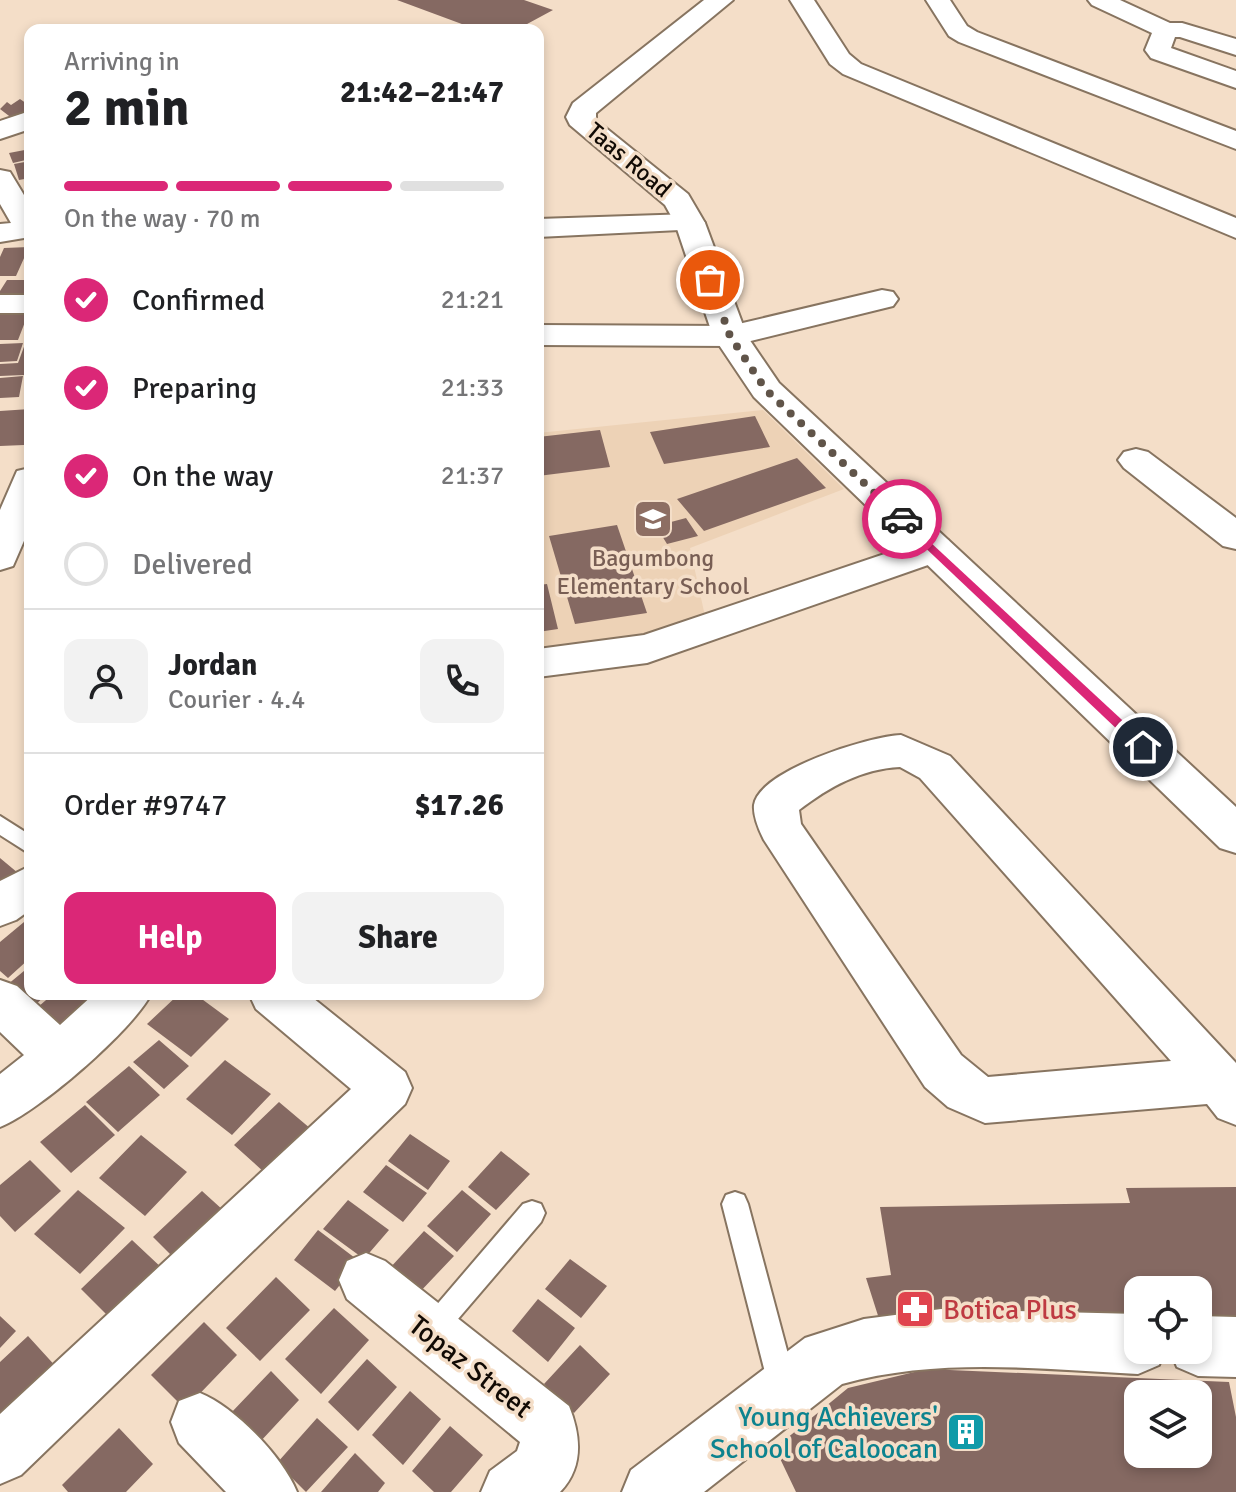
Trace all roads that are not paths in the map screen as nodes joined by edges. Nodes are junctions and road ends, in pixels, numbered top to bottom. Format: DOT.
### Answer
graph roads {
  1 [pos="720,0"];
  2 [pos="802,0"];
  3 [pos="938,0"];
  4 [pos="1100,0"];
  5 [pos="1166,30"];
  6 [pos="1236,47"];
  7 [pos="1236,80"];
  8 [pos="24,121"];
  9 [pos="0,131"];
  10 [pos="1236,141"];
  11 [pos="0,178"];
  12 [pos="24,220"];
  13 [pos="690,223"];
  14 [pos="24,226"];
  15 [pos="544,228"];
  16 [pos="1236,229"];
  17 [pos="3,233"];
  18 [pos="882,299"];
  19 [pos="0,304"];
  20 [pos="24,304"];
  21 [pos="544,335"];
  22 [pos="730,336"];
  23 [pos="1136,460"];
  24 [pos="24,495"];
  25 [pos="1236,537"];
  26 [pos="935,549"];
  27 [pos="0,557"];
  28 [pos="544,662"];
  29 [pos="0,824"];
  30 [pos="1236,835"];
  31 [pos="24,842"];
  32 [pos="24,889"];
  33 [pos="0,907"];
  34 [pos="121,1000"];
  35 [pos="280,1000"];
  36 [pos="0,1001"];
  37 [pos="60,1056"];
  38 [pos="1228,1091"];
  39 [pos="0,1104"];
  40 [pos="735,1204"];
  41 [pos="532,1213"];
  42 [pos="366,1280"];
  43 [pos="428,1334"];
  44 [pos="1124,1344"];
  45 [pos="1212,1346"];
  46 [pos="1236,1347"];
  47 [pos="784,1392"];
  48 [pos="200,1422"];
  49 [pos="0,1454"];
  50 [pos="530,1478"];
  51 [pos="267,1492"];
  52 [pos="653,1492"];
  1 -- 13 [label="street, Taas Road"];
  2 -- 16 [label="street"];
  3 -- 10 [label="street"];
  4 -- 5 [label="street"];
  5 -- 6 [label="street"];
  5 -- 7 [label="street"];
  8 -- 9 [label="street"];
  11 -- 12 [label="street"];
  13 -- 15 [label="street"];
  13 -- 22 [label="street, Taas Road"];
  14 -- 17 [label="street"];
  18 -- 22 [label="street"];
  19 -- 20 [label="street"];
  21 -- 22 [label="street"];
  22 -- 26 [label="street, Taas Road"];
  23 -- 25 [label="street"];
  24 -- 27 [label="street"];
  26 -- 28 [label="street"];
  26 -- 30 [label="street, Taas Road"];
  29 -- 31 [label="lane"];
  32 -- 33 [label="street"];
  34 -- 37 [label="street"];
  35 -- 49 [label="street"];
  36 -- 37 [label="street"];
  37 -- 39 [label="street"];
  38 -- 38 [label="street"];
  40 -- 47 [label="lane"];
  41 -- 43 [label="lane"];
  42 -- 43 [label="street, Topaz Street"];
  43 -- 50 [label="street, Topaz Street"];
  44 -- 47 [label="street"];
  45 -- 46 [label="street"];
  47 -- 52 [label="street"];
  48 -- 51 [label="street"];
}
